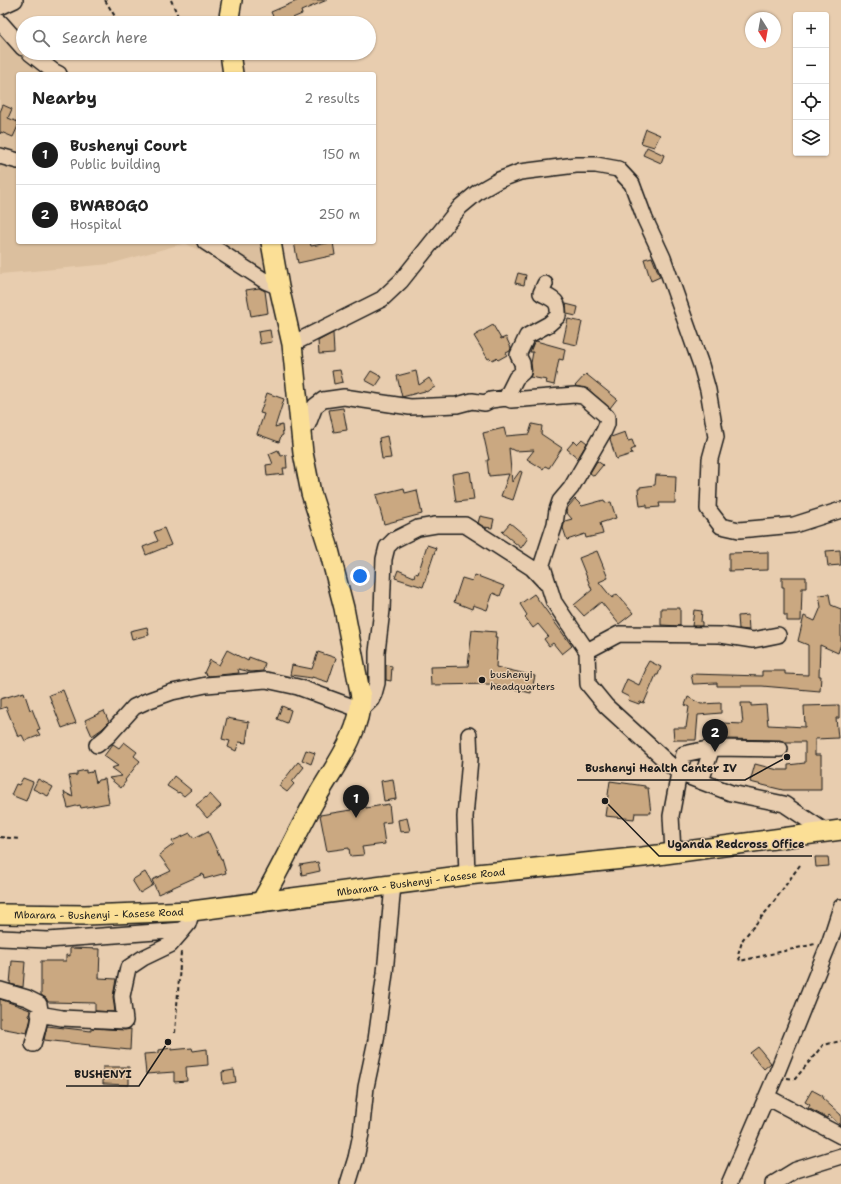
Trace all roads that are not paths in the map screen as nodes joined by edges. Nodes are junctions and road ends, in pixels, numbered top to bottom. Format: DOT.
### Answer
graph roads {
  1 [pos="15,0"];
  2 [pos="232,0"];
  3 [pos="0,7"];
  4 [pos="229,16"];
  5 [pos="0,22"];
  6 [pos="16,40"];
  7 [pos="39,60"];
  8 [pos="231,60"];
  9 [pos="55,72"];
  10 [pos="233,72"];
  11 [pos="0,156"];
  12 [pos="16,160"];
  13 [pos="208,244"];
  14 [pos="271,244"];
  15 [pos="545,284"];
  16 [pos="279,287"];
  17 [pos="292,344"];
  18 [pos="506,398"];
  19 [pos="300,430"];
  20 [pos="841,510"];
  21 [pos="549,586"];
  22 [pos="778,635"];
  23 [pos="587,651"];
  24 [pos="360,710"];
  25 [pos="469,735"];
  26 [pos="97,745"];
  27 [pos="712,748"];
  28 [pos="780,749"];
  29 [pos="679,773"];
  30 [pos="701,781"];
  31 [pos="834,831"];
  32 [pos="673,852"];
  33 [pos="467,874"];
  34 [pos="393,885"];
  35 [pos="261,902"];
  36 [pos="841,907"];
  37 [pos="192,911"];
  38 [pos="0,914"];
  39 [pos="183,930"];
  40 [pos="0,938"];
  41 [pos="0,990"];
  42 [pos="40,1014"];
  43 [pos="33,1044"];
  44 [pos="767,1097"];
  45 [pos="841,1136"];
  46 [pos="841,1156"];
  47 [pos="348,1184"];
  48 [pos="728,1184"];
  49 [pos="773,1184"];
  1 -- 3 [label="street"];
  2 -- 4 [label="main road"];
  5 -- 6 [label="street"];
  7 -- 9 [label="street"];
  8 -- 10 [label="main road"];
  11 -- 12 [label="street"];
  13 -- 16 [label="street"];
  14 -- 16 [label="main road"];
  15 -- 18 [label="street"];
  16 -- 17 [label="main road"];
  17 -- 19 [label="main road"];
  17 -- 20 [label="street"];
  18 -- 19 [label="street"];
  18 -- 21 [label="street"];
  19 -- 24 [label="main road"];
  21 -- 23 [label="street"];
  21 -- 24 [label="street"];
  22 -- 23 [label="street"];
  23 -- 29 [label="street"];
  24 -- 26 [label="street"];
  24 -- 35 [label="main road"];
  25 -- 33 [label="street"];
  27 -- 28 [label="street"];
  27 -- 29 [label="street"];
  27 -- 30 [label="street"];
  29 -- 30 [label="street"];
  29 -- 32 [label="street"];
  30 -- 31 [label="street"];
  31 -- 32 [label="main road, Mbarara - Bushenyi - Kasese Road"];
  32 -- 33 [label="main road, Mbarara - Bushenyi - Kasese Road"];
  33 -- 34 [label="main road, Mbarara - Bushenyi - Kasese Road"];
  34 -- 35 [label="main road, Mbarara - Bushenyi - Kasese Road"];
  34 -- 47 [label="street"];
  35 -- 37 [label="main road, Mbarara - Bushenyi - Kasese Road"];
  36 -- 44 [label="street"];
  37 -- 38 [label="main road, Mbarara - Bushenyi - Kasese Road"];
  37 -- 39 [label="street"];
  39 -- 40 [label="street"];
  39 -- 42 [label="street"];
  41 -- 42 [label="street"];
  42 -- 43 [label="street"];
  44 -- 45 [label="street"];
  44 -- 48 [label="street"];
  46 -- 49 [label="street"];
}
